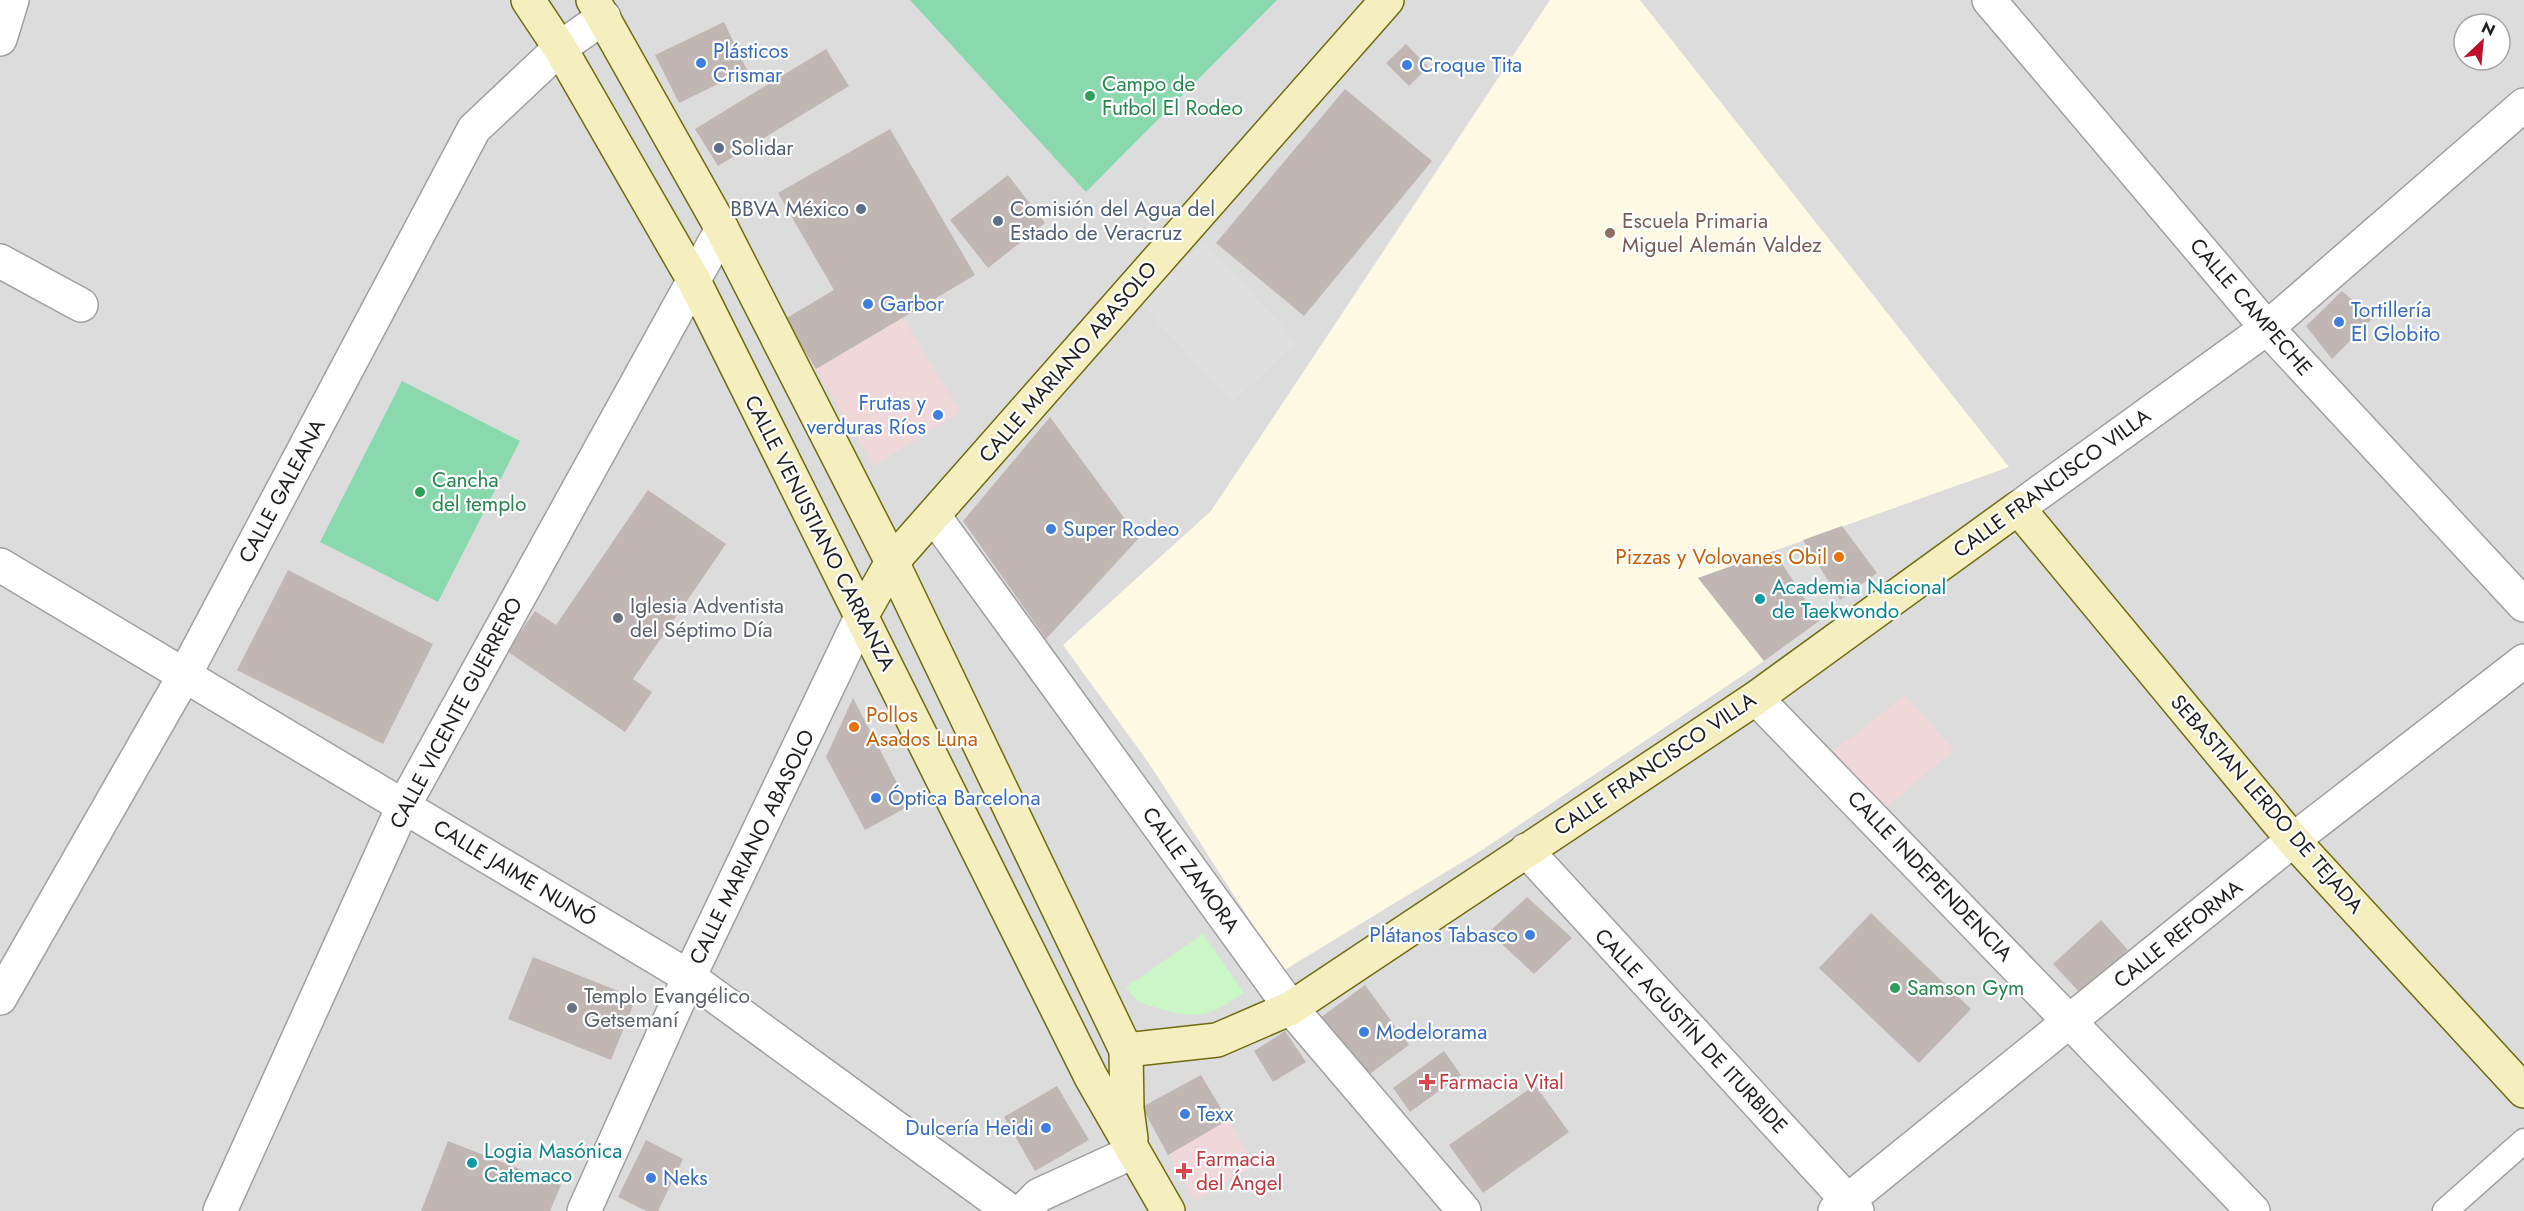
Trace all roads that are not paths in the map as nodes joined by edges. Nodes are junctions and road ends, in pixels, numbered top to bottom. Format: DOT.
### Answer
graph roads {
  1 [pos="12,0"];
  2 [pos="528,0"];
  3 [pos="1387,0"];
  4 [pos="1989,0"];
  5 [pos="598,8"];
  6 [pos="0,39"];
  7 [pos="560,48"];
  8 [pos="2524,105"];
  9 [pos="722,229"];
  10 [pos="0,261"];
  11 [pos="693,279"];
  12 [pos="81,305"];
  13 [pos="2266,328"];
  14 [pos="2018,508"];
  15 [pos="934,516"];
  16 [pos="892,562"];
  17 [pos="0,565"];
  18 [pos="2524,605"];
  19 [pos="862,615"];
  20 [pos="2524,661"];
  21 [pos="184,676"];
  22 [pos="1756,698"];
  23 [pos="403,807"];
  24 [pos="2293,840"];
  25 [pos="1526,850"];
  26 [pos="689,977"];
  27 [pos="0,998"];
  28 [pos="1291,1008"];
  29 [pos="2071,1021"];
  30 [pos="1126,1050"];
  31 [pos="1091,1077"];
  32 [pos="2524,1091"];
  33 [pos="2524,1141"];
  34 [pos="1133,1152"];
  35 [pos="1847,1208"];
  36 [pos="219,1211"];
  37 [pos="584,1211"];
  38 [pos="1010,1211"];
  39 [pos="1023,1211"];
  40 [pos="1168,1211"];
  41 [pos="1464,1211"];
  42 [pos="2253,1211"];
  43 [pos="2445,1211"];
  1 -- 6 [label="street"];
  2 -- 7 [label="main road, CALLE VENUSTIANO CARRANZA"];
  3 -- 15 [label="main road, CALLE MARIANO ABASOLO"];
  4 -- 13 [label="street, CALLE CAMPECHE"];
  5 -- 7 [label="street, CALLE GALEANA"];
  5 -- 9 [label="main road"];
  7 -- 11 [label="main road, CALLE VENUSTIANO CARRANZA"];
  7 -- 21 [label="street, CALLE GALEANA"];
  8 -- 13 [label="street, CALLE FRANCISCO VILLA"];
  9 -- 11 [label="street, CALLE VICENTE GUERRERO"];
  9 -- 16 [label="main road"];
  10 -- 12 [label="street"];
  11 -- 19 [label="main road, CALLE VENUSTIANO CARRANZA"];
  11 -- 23 [label="street, CALLE VICENTE GUERRERO"];
  13 -- 14 [label="street, CALLE FRANCISCO VILLA"];
  13 -- 18 [label="street, CALLE CAMPECHE"];
  14 -- 22 [label="main road, CALLE FRANCISCO VILLA"];
  14 -- 24 [label="main road, SEBASTIAN LERDO DE TEJADA"];
  15 -- 16 [label="main road, CALLE MARIANO ABASOLO"];
  15 -- 28 [label="street, CALLE ZAMORA"];
  16 -- 19 [label="main road, CALLE MARIANO ABASOLO"];
  16 -- 30 [label="main road"];
  17 -- 21 [label="street, CALLE JAIME NUNÓ"];
  19 -- 26 [label="street, CALLE MARIANO ABASOLO"];
  19 -- 31 [label="main road, CALLE VENUSTIANO CARRANZA"];
  20 -- 24 [label="street, CALLE REFORMA"];
  21 -- 23 [label="street, CALLE JAIME NUNÓ"];
  21 -- 27 [label="street, CALLE GALEANA"];
  22 -- 25 [label="main road, CALLE FRANCISCO VILLA"];
  22 -- 29 [label="street, CALLE INDEPENDENCIA"];
  23 -- 26 [label="street, CALLE JAIME NUNÓ"];
  23 -- 36 [label="street, CALLE VICENTE GUERRERO"];
  24 -- 29 [label="street, CALLE REFORMA"];
  24 -- 32 [label="main road, SEBASTIAN LERDO DE TEJADA"];
  25 -- 28 [label="main road, CALLE FRANCISCO VILLA"];
  25 -- 35 [label="street, CALLE AGUSTÍN DE ITURBIDE"];
  26 -- 37 [label="street, CALLE MARIANO ABASOLO"];
  26 -- 38 [label="street, CALLE JAIME NUNÓ"];
  28 -- 30 [label="main road, CALLE FRANCISCO VILLA"];
  28 -- 41 [label="street, CALLE ZAMORA"];
  29 -- 35 [label="street, CALLE REFORMA"];
  29 -- 42 [label="street, CALLE INDEPENDENCIA"];
  30 -- 31 [label="main road"];
  30 -- 34 [label="main road"];
  31 -- 34 [label="main road, CALLE VENUSTIANO CARRANZA"];
  33 -- 43 [label="lane"];
  34 -- 39 [label="street"];
  34 -- 40 [label="main road"];
}
